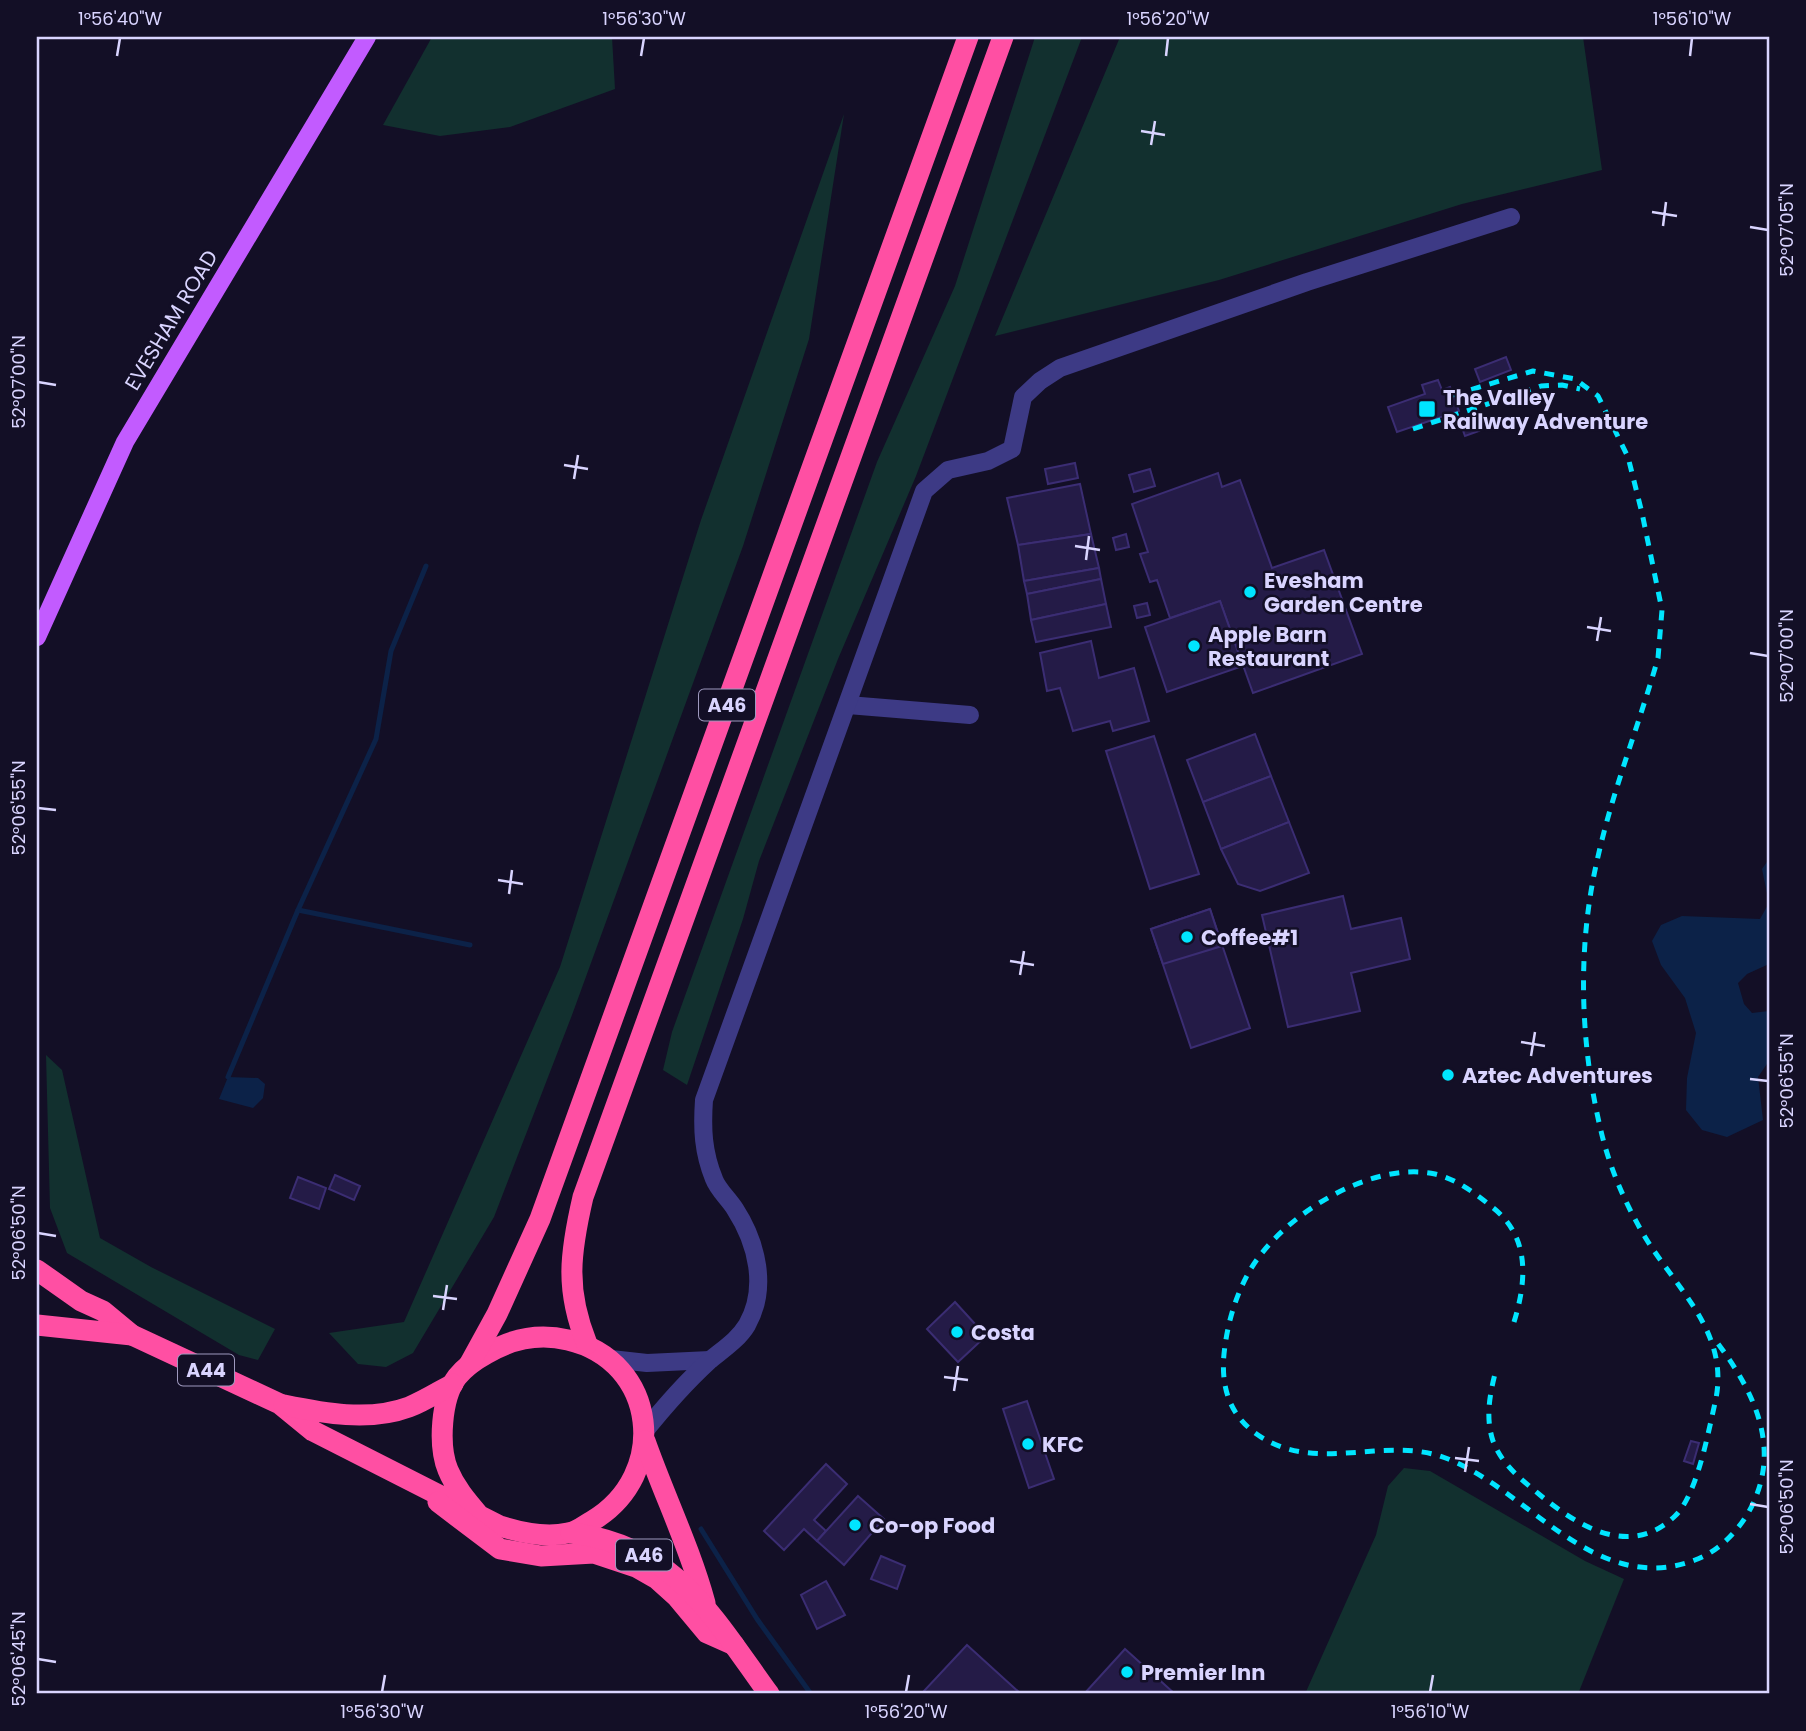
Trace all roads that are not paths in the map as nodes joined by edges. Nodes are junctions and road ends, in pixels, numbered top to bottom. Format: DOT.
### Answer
graph roads {
  1 [pos="367,37"];
  2 [pos="968,37"];
  3 [pos="1003,37"];
  4 [pos="1511,217"];
  5 [pos="37,637"];
  6 [pos="848,705"];
  7 [pos="970,715"];
  8 [pos="37,1270"];
  9 [pos="37,1325"];
  10 [pos="132,1335"];
  11 [pos="587,1344"];
  12 [pos="611,1359"];
  13 [pos="710,1360"];
  14 [pos="468,1365"];
  15 [pos="453,1384"];
  16 [pos="280,1404"];
  17 [pos="644,1436"];
  18 [pos="422,1488"];
  19 [pos="478,1514"];
  20 [pos="571,1533"];
  21 [pos="705,1603"];
  22 [pos="734,1645"];
  23 [pos="769,1694"];
  1 -- 5 [label="main road, EVESHAM ROAD"];
  2 -- 14 [label="highway, A46"];
  3 -- 11 [label="highway, A46"];
  4 -- 6 [label="street"];
  6 -- 7 [label="street"];
  6 -- 13 [label="street"];
  8 -- 10 [label="highway, A44"];
  9 -- 10 [label="highway, A44"];
  10 -- 16 [label="highway, A44"];
  11 -- 12 [label="highway"];
  11 -- 14 [label="highway"];
  12 -- 13 [label="street"];
  12 -- 17 [label="highway"];
  13 -- 17 [label="street"];
  14 -- 15 [label="highway"];
  15 -- 16 [label="highway, A44"];
  15 -- 19 [label="highway"];
  16 -- 18 [label="highway, A44"];
  17 -- 20 [label="highway"];
  17 -- 21 [label="highway, A46"];
  18 -- 19 [label="highway, A44"];
  18 -- 22 [label="highway"];
  19 -- 20 [label="highway"];
  20 -- 21 [label="highway, A46"];
  21 -- 22 [label="highway, A46"];
  22 -- 23 [label="highway, A46"];
}
